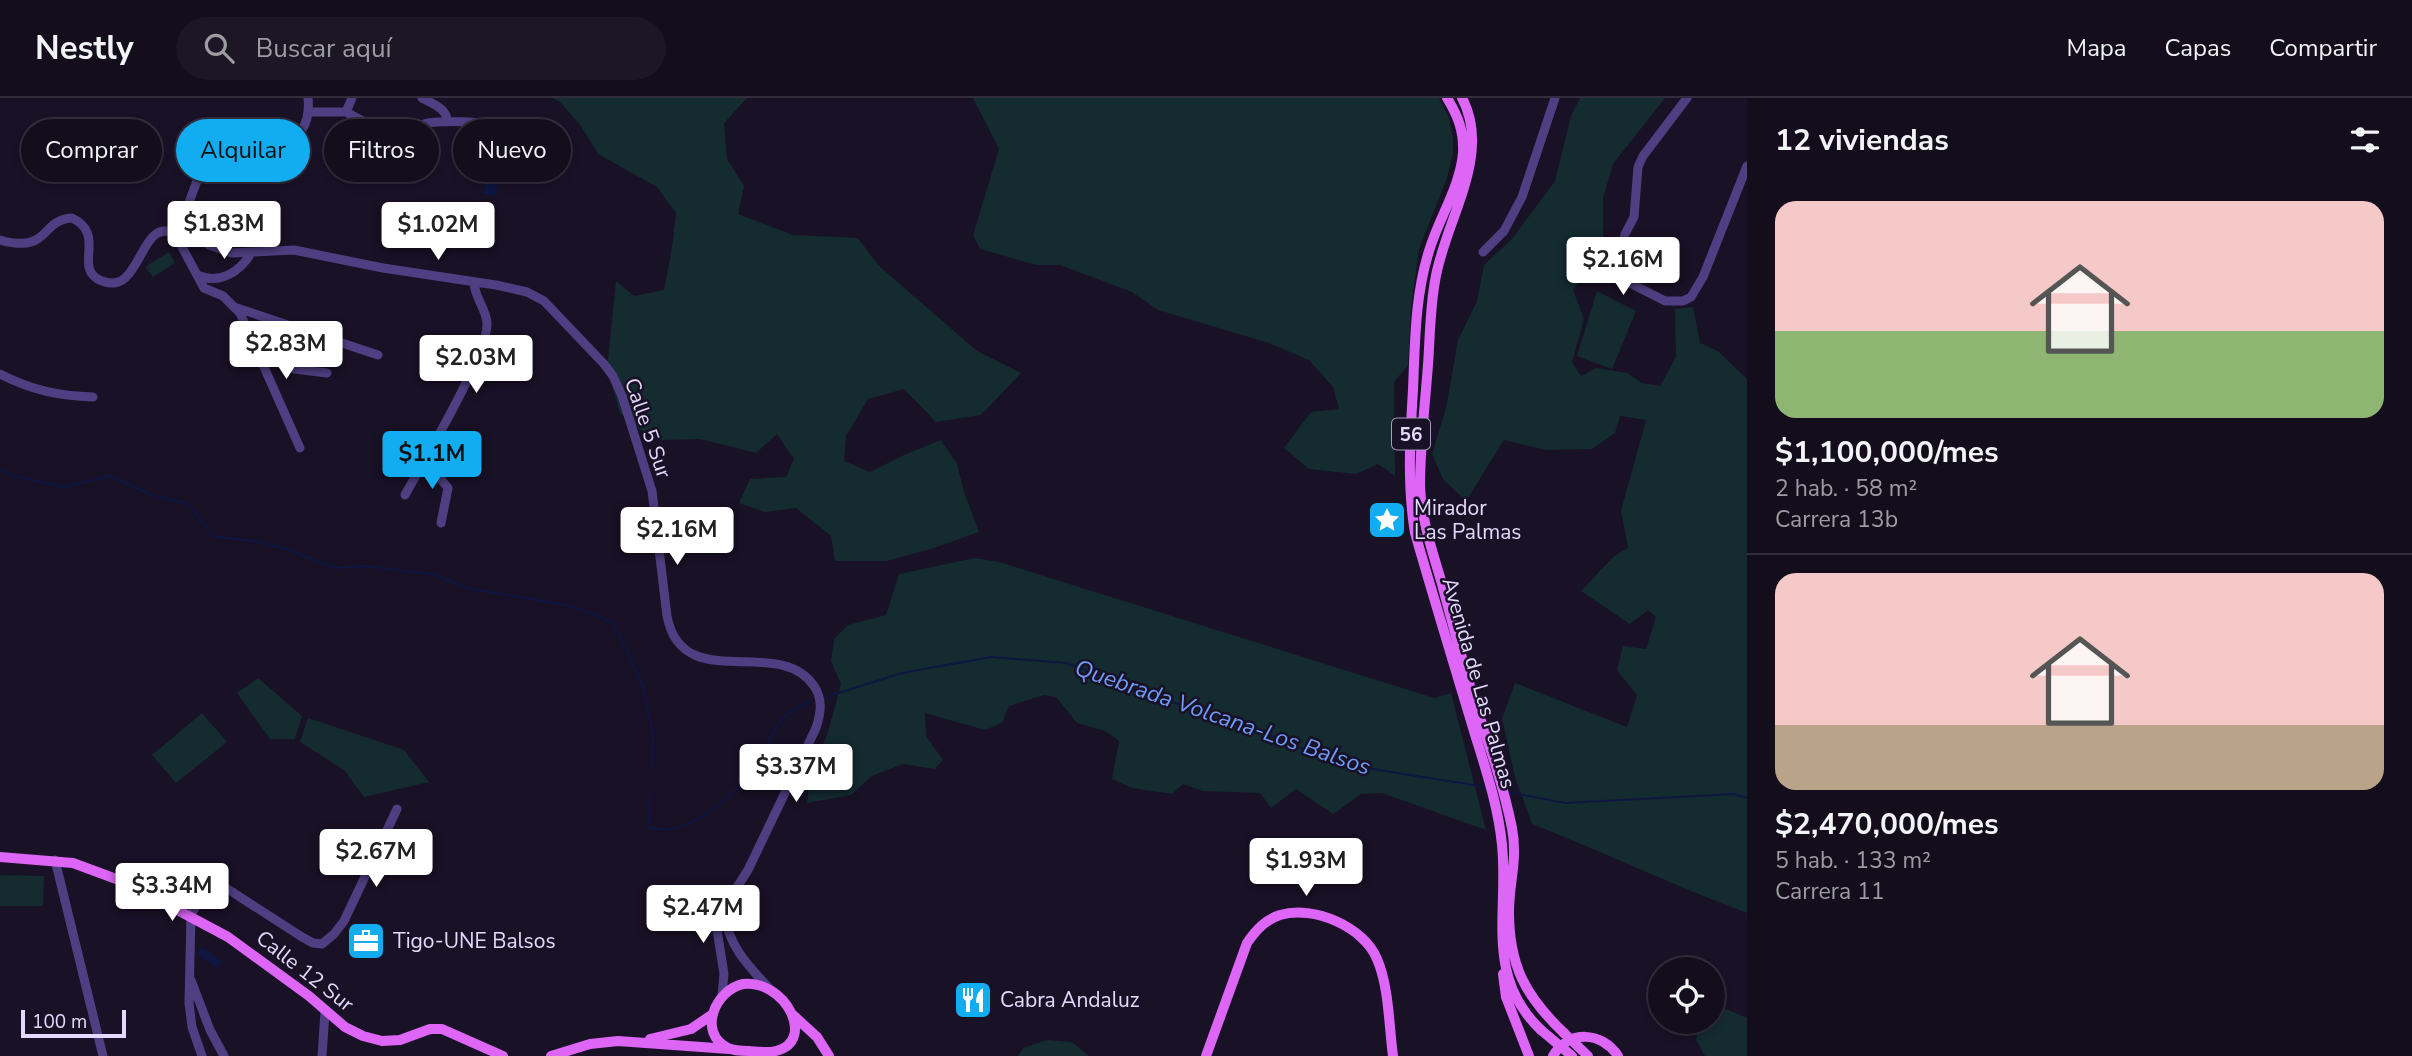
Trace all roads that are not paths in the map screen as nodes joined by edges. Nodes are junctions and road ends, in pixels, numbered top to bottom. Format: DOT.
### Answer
graph roads {
  1 [pos="308,98"];
  2 [pos="352,98"];
  3 [pos="422,98"];
  4 [pos="1447,98"];
  5 [pos="1462,98"];
  6 [pos="1555,98"];
  7 [pos="1687,98"];
  8 [pos="310,112"];
  9 [pos="346,112"];
  10 [pos="447,122"];
  11 [pos="453,122"];
  12 [pos="1747,166"];
  13 [pos="0,240"];
  14 [pos="252,252"];
  15 [pos="1483,252"];
  16 [pos="232,253"];
  17 [pos="239,268"];
  18 [pos="197,275"];
  19 [pos="474,282"];
  20 [pos="236,308"];
  21 [pos="255,351"];
  22 [pos="378,355"];
  23 [pos="327,373"];
  24 [pos="0,374"];
  25 [pos="93,397"];
  26 [pos="300,449"];
  27 [pos="425,459"];
  28 [pos="405,495"];
  29 [pos="442,523"];
  30 [pos="1491,769"];
  31 [pos="397,809"];
  32 [pos="3,856"];
  33 [pos="55,860"];
  34 [pos="724,908"];
  35 [pos="191,915"];
  36 [pos="1504,960"];
  37 [pos="191,979"];
  38 [pos="770,989"];
  39 [pos="722,995"];
  40 [pos="325,1012"];
  41 [pos="713,1014"];
  42 [pos="793,1015"];
  43 [pos="637,1042"];
  44 [pos="729,1049"];
  45 [pos="765,1053"];
  46 [pos="103,1056"];
  47 [pos="202,1056"];
  48 [pos="224,1056"];
  49 [pos="322,1056"];
  50 [pos="503,1056"];
  51 [pos="551,1056"];
  52 [pos="782,1056"];
  53 [pos="830,1056"];
  54 [pos="1206,1056"];
  55 [pos="1393,1056"];
  56 [pos="1529,1056"];
  57 [pos="1553,1056"];
  58 [pos="1572,1056"];
  59 [pos="1588,1056"];
  60 [pos="1618,1056"];
  1 -- 8 [label="street"];
  2 -- 9 [label="street"];
  3 -- 10 [label="street"];
  4 -- 30 [label="main road, Avenida de Las Palmas / 56"];
  5 -- 30 [label="main road, Avenida de Las Palmas / 56"];
  6 -- 15 [label="street"];
  7 -- 12 [label="street"];
  8 -- 9 [label="street"];
  8 -- 16 [label="street"];
  9 -- 10 [label="street"];
  10 -- 11 [label="street"];
  13 -- 18 [label="street"];
  14 -- 16 [label="street, Calle 5 Sur"];
  14 -- 17 [label="street"];
  14 -- 19 [label="street, Calle 5 Sur"];
  16 -- 17 [label="street"];
  17 -- 18 [label="street"];
  18 -- 20 [label="street"];
  19 -- 27 [label="street"];
  19 -- 34 [label="street, Calle 5 Sur"];
  20 -- 21 [label="street"];
  20 -- 22 [label="street"];
  21 -- 23 [label="street"];
  21 -- 26 [label="street"];
  24 -- 25 [label="street"];
  27 -- 28 [label="street"];
  27 -- 29 [label="street"];
  30 -- 36 [label="main road, Avenida de Las Palmas / 56"];
  30 -- 59 [label="main road, Avenida de Las Palmas / 56, bridge"];
  31 -- 35 [label="street"];
  32 -- 33 [label="main road, Calle 12 Sur"];
  33 -- 35 [label="main road, Calle 12 Sur"];
  33 -- 46 [label="street"];
  34 -- 38 [label="street"];
  34 -- 39 [label="street"];
  35 -- 37 [label="street"];
  35 -- 40 [label="main road, Calle 12 Sur"];
  36 -- 56 [label="main road"];
  36 -- 58 [label="main road, Avenida de Las Palmas / 56, bridge"];
  37 -- 47 [label="street"];
  37 -- 48 [label="street"];
  38 -- 39 [label="main road"];
  38 -- 42 [label="main road"];
  39 -- 41 [label="main road"];
  40 -- 49 [label="street"];
  40 -- 50 [label="main road, Calle 12 Sur"];
  41 -- 43 [label="main road"];
  41 -- 44 [label="main road"];
  42 -- 45 [label="main road"];
  42 -- 53 [label="main road"];
  43 -- 44 [label="main road"];
  43 -- 51 [label="main road"];
  44 -- 45 [label="main road"];
  45 -- 52 [label="main road"];
  54 -- 55 [label="main road"];
  57 -- 60 [label="main road"];
}
